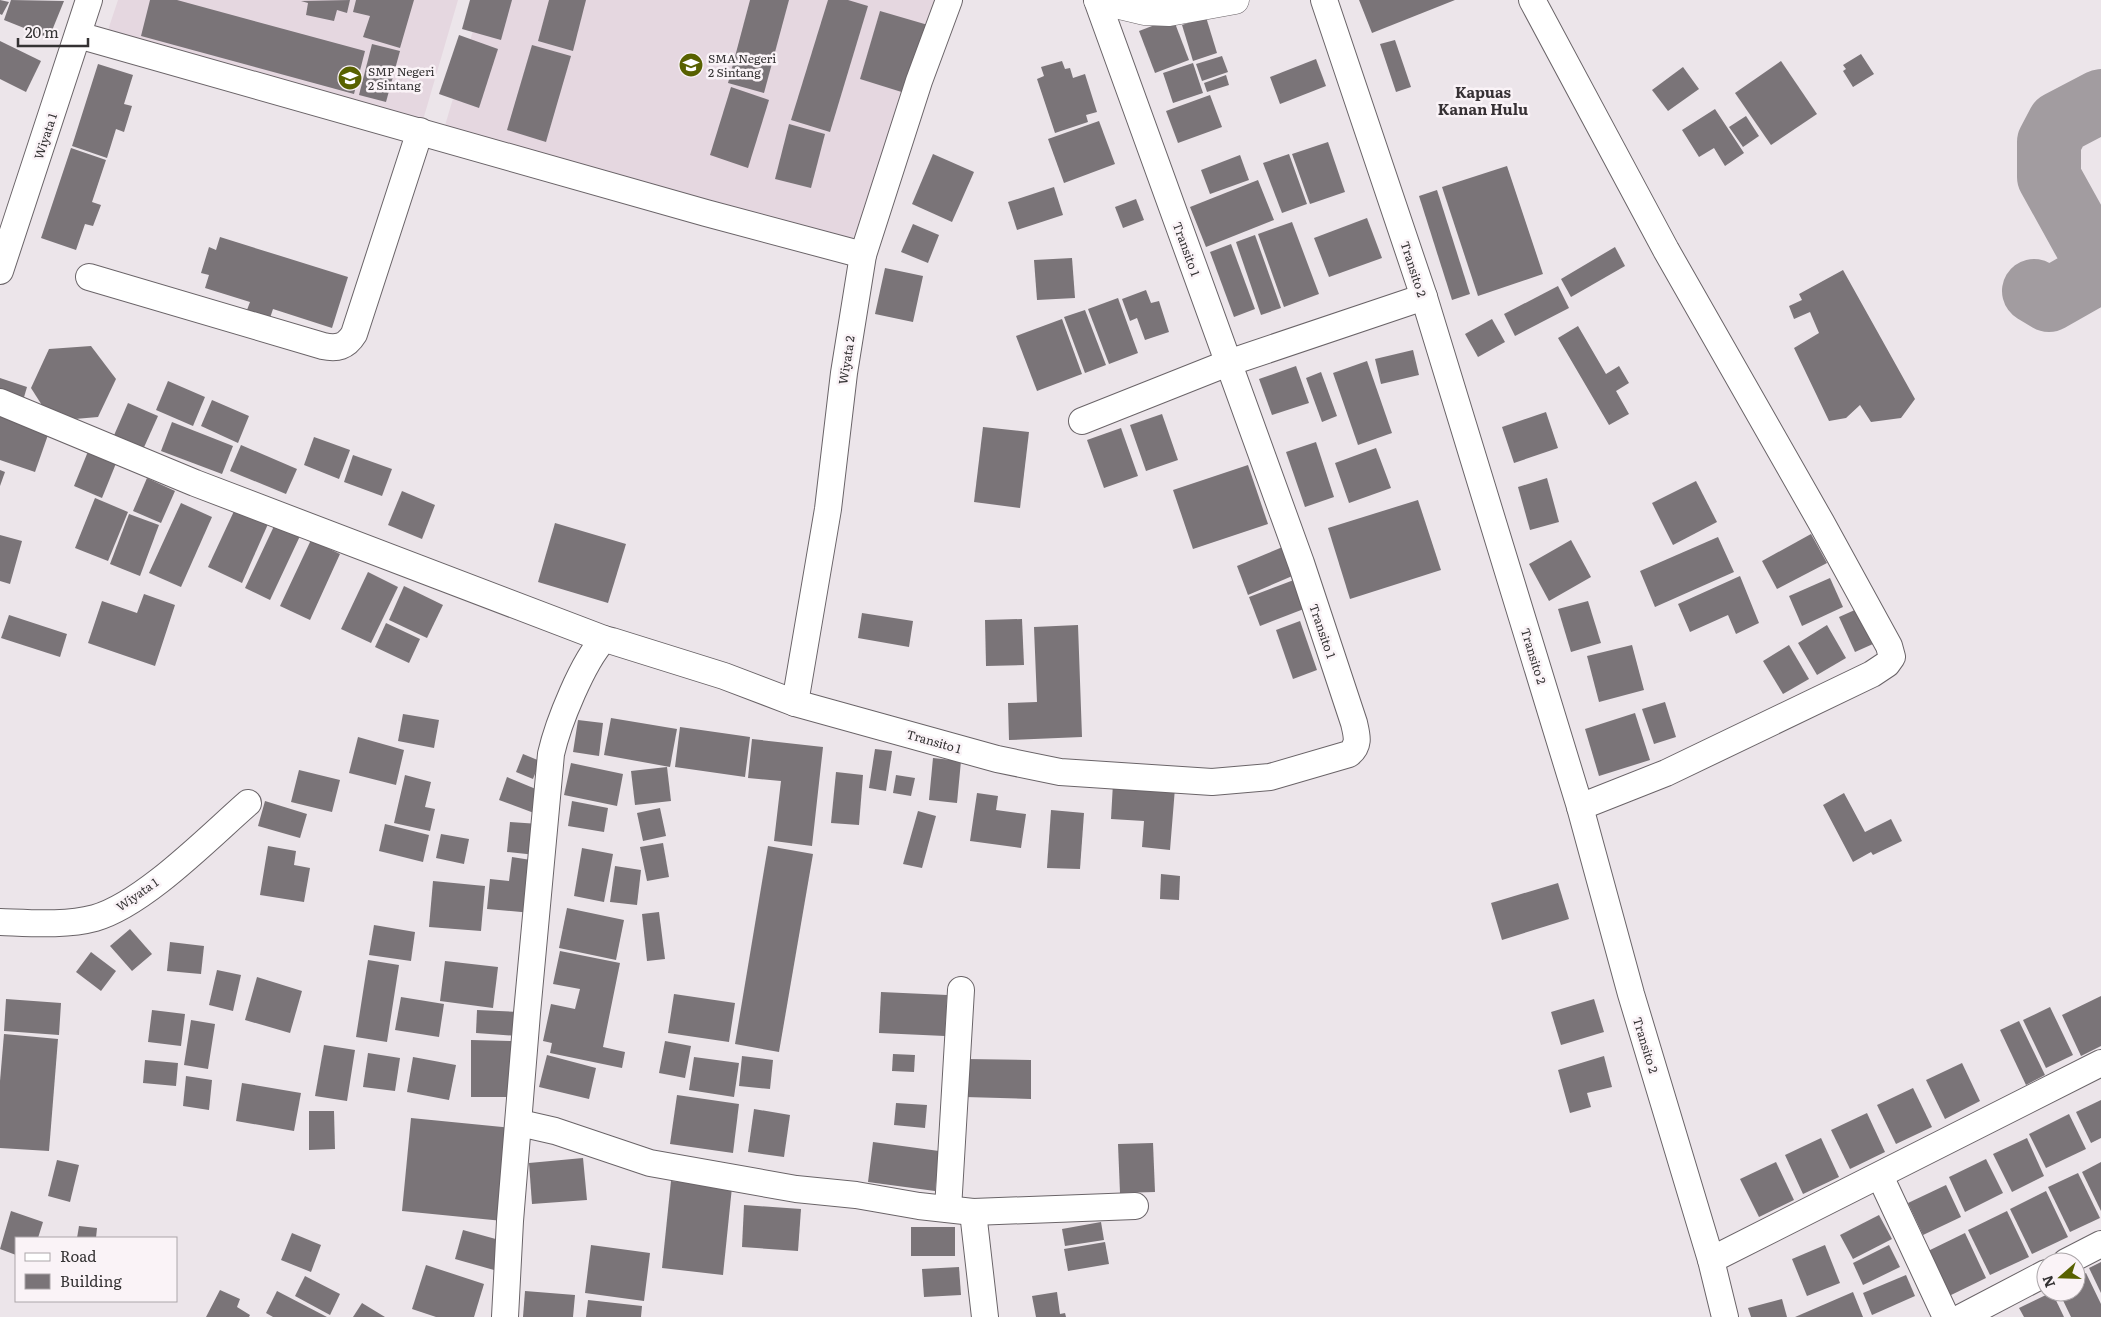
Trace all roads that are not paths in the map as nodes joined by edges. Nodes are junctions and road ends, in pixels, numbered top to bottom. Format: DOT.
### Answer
graph roads {
  1 [pos="89,0"];
  2 [pos="949,0"];
  3 [pos="1097,0"];
  4 [pos="1235,0"];
  5 [pos="1324,0"];
  6 [pos="1532,0"];
  7 [pos="78,35"];
  8 [pos="420,131"];
  9 [pos="863,255"];
  10 [pos="0,271"];
  11 [pos="89,277"];
  12 [pos="1424,297"];
  13 [pos="1228,363"];
  14 [pos="0,402"];
  15 [pos="1082,421"];
  16 [pos="604,639"];
  17 [pos="795,703"];
  18 [pos="248,803"];
  19 [pos="1580,806"];
  20 [pos="0,922"];
  21 [pos="961,990"];
  22 [pos="2101,1063"];
  23 [pos="520,1122"];
  24 [pos="1880,1176"];
  25 [pos="1135,1206"];
  26 [pos="948,1209"];
  27 [pos="973,1212"];
  28 [pos="2101,1244"];
  29 [pos="2085,1252"];
  30 [pos="1711,1260"];
  31 [pos="2036,1278"];
  32 [pos="505,1317"];
  33 [pos="985,1317"];
  34 [pos="1726,1317"];
  35 [pos="1946,1317"];
  36 [pos="1962,1317"];
  1 -- 7 [label="street, Wiyata 1"];
  2 -- 9 [label="street, Wiyata 2"];
  3 -- 4 [label="highway"];
  3 -- 13 [label="street, Transito 1"];
  5 -- 12 [label="street, Transito 2"];
  6 -- 19 [label="street"];
  7 -- 8 [label="street"];
  7 -- 10 [label="street, Wiyata 1"];
  8 -- 9 [label="street"];
  8 -- 11 [label="street"];
  9 -- 17 [label="street, Wiyata 2"];
  12 -- 13 [label="street"];
  12 -- 19 [label="street, Transito 2"];
  13 -- 15 [label="street"];
  13 -- 17 [label="street, Transito 1"];
  14 -- 16 [label="street"];
  16 -- 17 [label="street"];
  16 -- 23 [label="street"];
  18 -- 20 [label="street, Wiyata 1"];
  19 -- 30 [label="street, Transito 2"];
  21 -- 26 [label="street"];
  22 -- 24 [label="street"];
  23 -- 26 [label="street"];
  23 -- 32 [label="street"];
  24 -- 30 [label="street"];
  24 -- 35 [label="street"];
  25 -- 27 [label="street"];
  26 -- 27 [label="street"];
  27 -- 33 [label="street"];
  28 -- 29 [label="street"];
  30 -- 34 [label="street, Transito 2"];
  31 -- 36 [label="street"];
}
